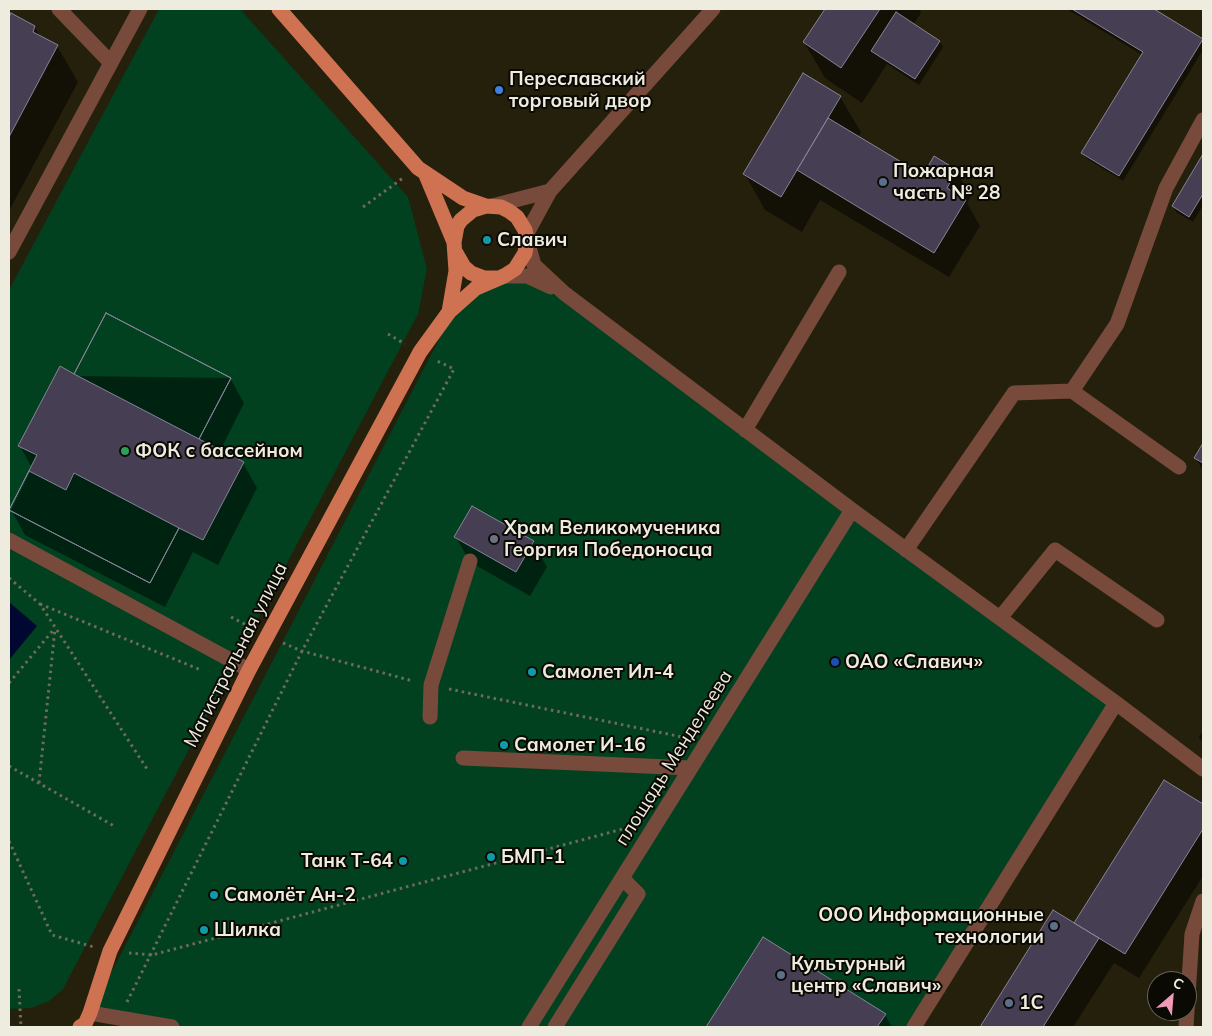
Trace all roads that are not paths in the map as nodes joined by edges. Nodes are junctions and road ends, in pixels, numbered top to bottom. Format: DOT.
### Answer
graph roads {
  1 [pos="59,9"];
  2 [pos="140,9"];
  3 [pos="279,9"];
  4 [pos="713,9"];
  5 [pos="111,62"];
  6 [pos="1203,120"];
  7 [pos="422,171"];
  8 [pos="550,191"];
  9 [pos="489,206"];
  10 [pos="526,238"];
  11 [pos="454,247"];
  12 [pos="9,252"];
  13 [pos="839,272"];
  14 [pos="501,277"];
  15 [pos="564,293"];
  16 [pos="449,312"];
  17 [pos="1072,391"];
  18 [pos="746,430"];
  19 [pos="1178,467"];
  20 [pos="852,510"];
  21 [pos="9,540"];
  22 [pos="906,550"];
  23 [pos="470,561"];
  24 [pos="1000,618"];
  25 [pos="1158,620"];
  26 [pos="249,670"];
  27 [pos="1116,703"];
  28 [pos="430,716"];
  29 [pos="463,758"];
  30 [pos="691,768"];
  31 [pos="1203,769"];
  32 [pos="622,878"];
  33 [pos="1203,901"];
  34 [pos="90,1012"];
  35 [pos="80,1027"];
  36 [pos="172,1027"];
  37 [pos="529,1027"];
  38 [pos="555,1027"];
  39 [pos="914,1027"];
  40 [pos="1186,1027"];
  1 -- 5 [label="street"];
  2 -- 5 [label="street"];
  3 -- 7 [label="main road"];
  4 -- 8 [label="street"];
  5 -- 12 [label="street"];
  6 -- 17 [label="street"];
  7 -- 9 [label="main road"];
  7 -- 11 [label="main road"];
  8 -- 9 [label="street"];
  8 -- 10 [label="street"];
  9 -- 10 [label="main road"];
  9 -- 11 [label="main road"];
  10 -- 14 [label="main road"];
  10 -- 15 [label="street"];
  11 -- 14 [label="main road"];
  11 -- 16 [label="main road"];
  13 -- 18 [label="street"];
  14 -- 15 [label="street"];
  14 -- 16 [label="main road"];
  15 -- 18 [label="street"];
  16 -- 26 [label="main road, Магистральная улица"];
  17 -- 19 [label="street"];
  17 -- 22 [label="street"];
  18 -- 20 [label="street"];
  20 -- 22 [label="street"];
  20 -- 30 [label="street, площадь Менделеева"];
  21 -- 26 [label="street"];
  22 -- 24 [label="street"];
  23 -- 28 [label="street"];
  24 -- 25 [label="street"];
  24 -- 27 [label="street"];
  26 -- 34 [label="main road, Магистральная улица"];
  27 -- 31 [label="street"];
  27 -- 39 [label="street"];
  29 -- 30 [label="street"];
  30 -- 32 [label="street, площадь Менделеева"];
  32 -- 37 [label="street, площадь Менделеева"];
  32 -- 38 [label="street"];
  33 -- 40 [label="street"];
  34 -- 35 [label="main road, Магистральная улица"];
  34 -- 36 [label="street"];
}
